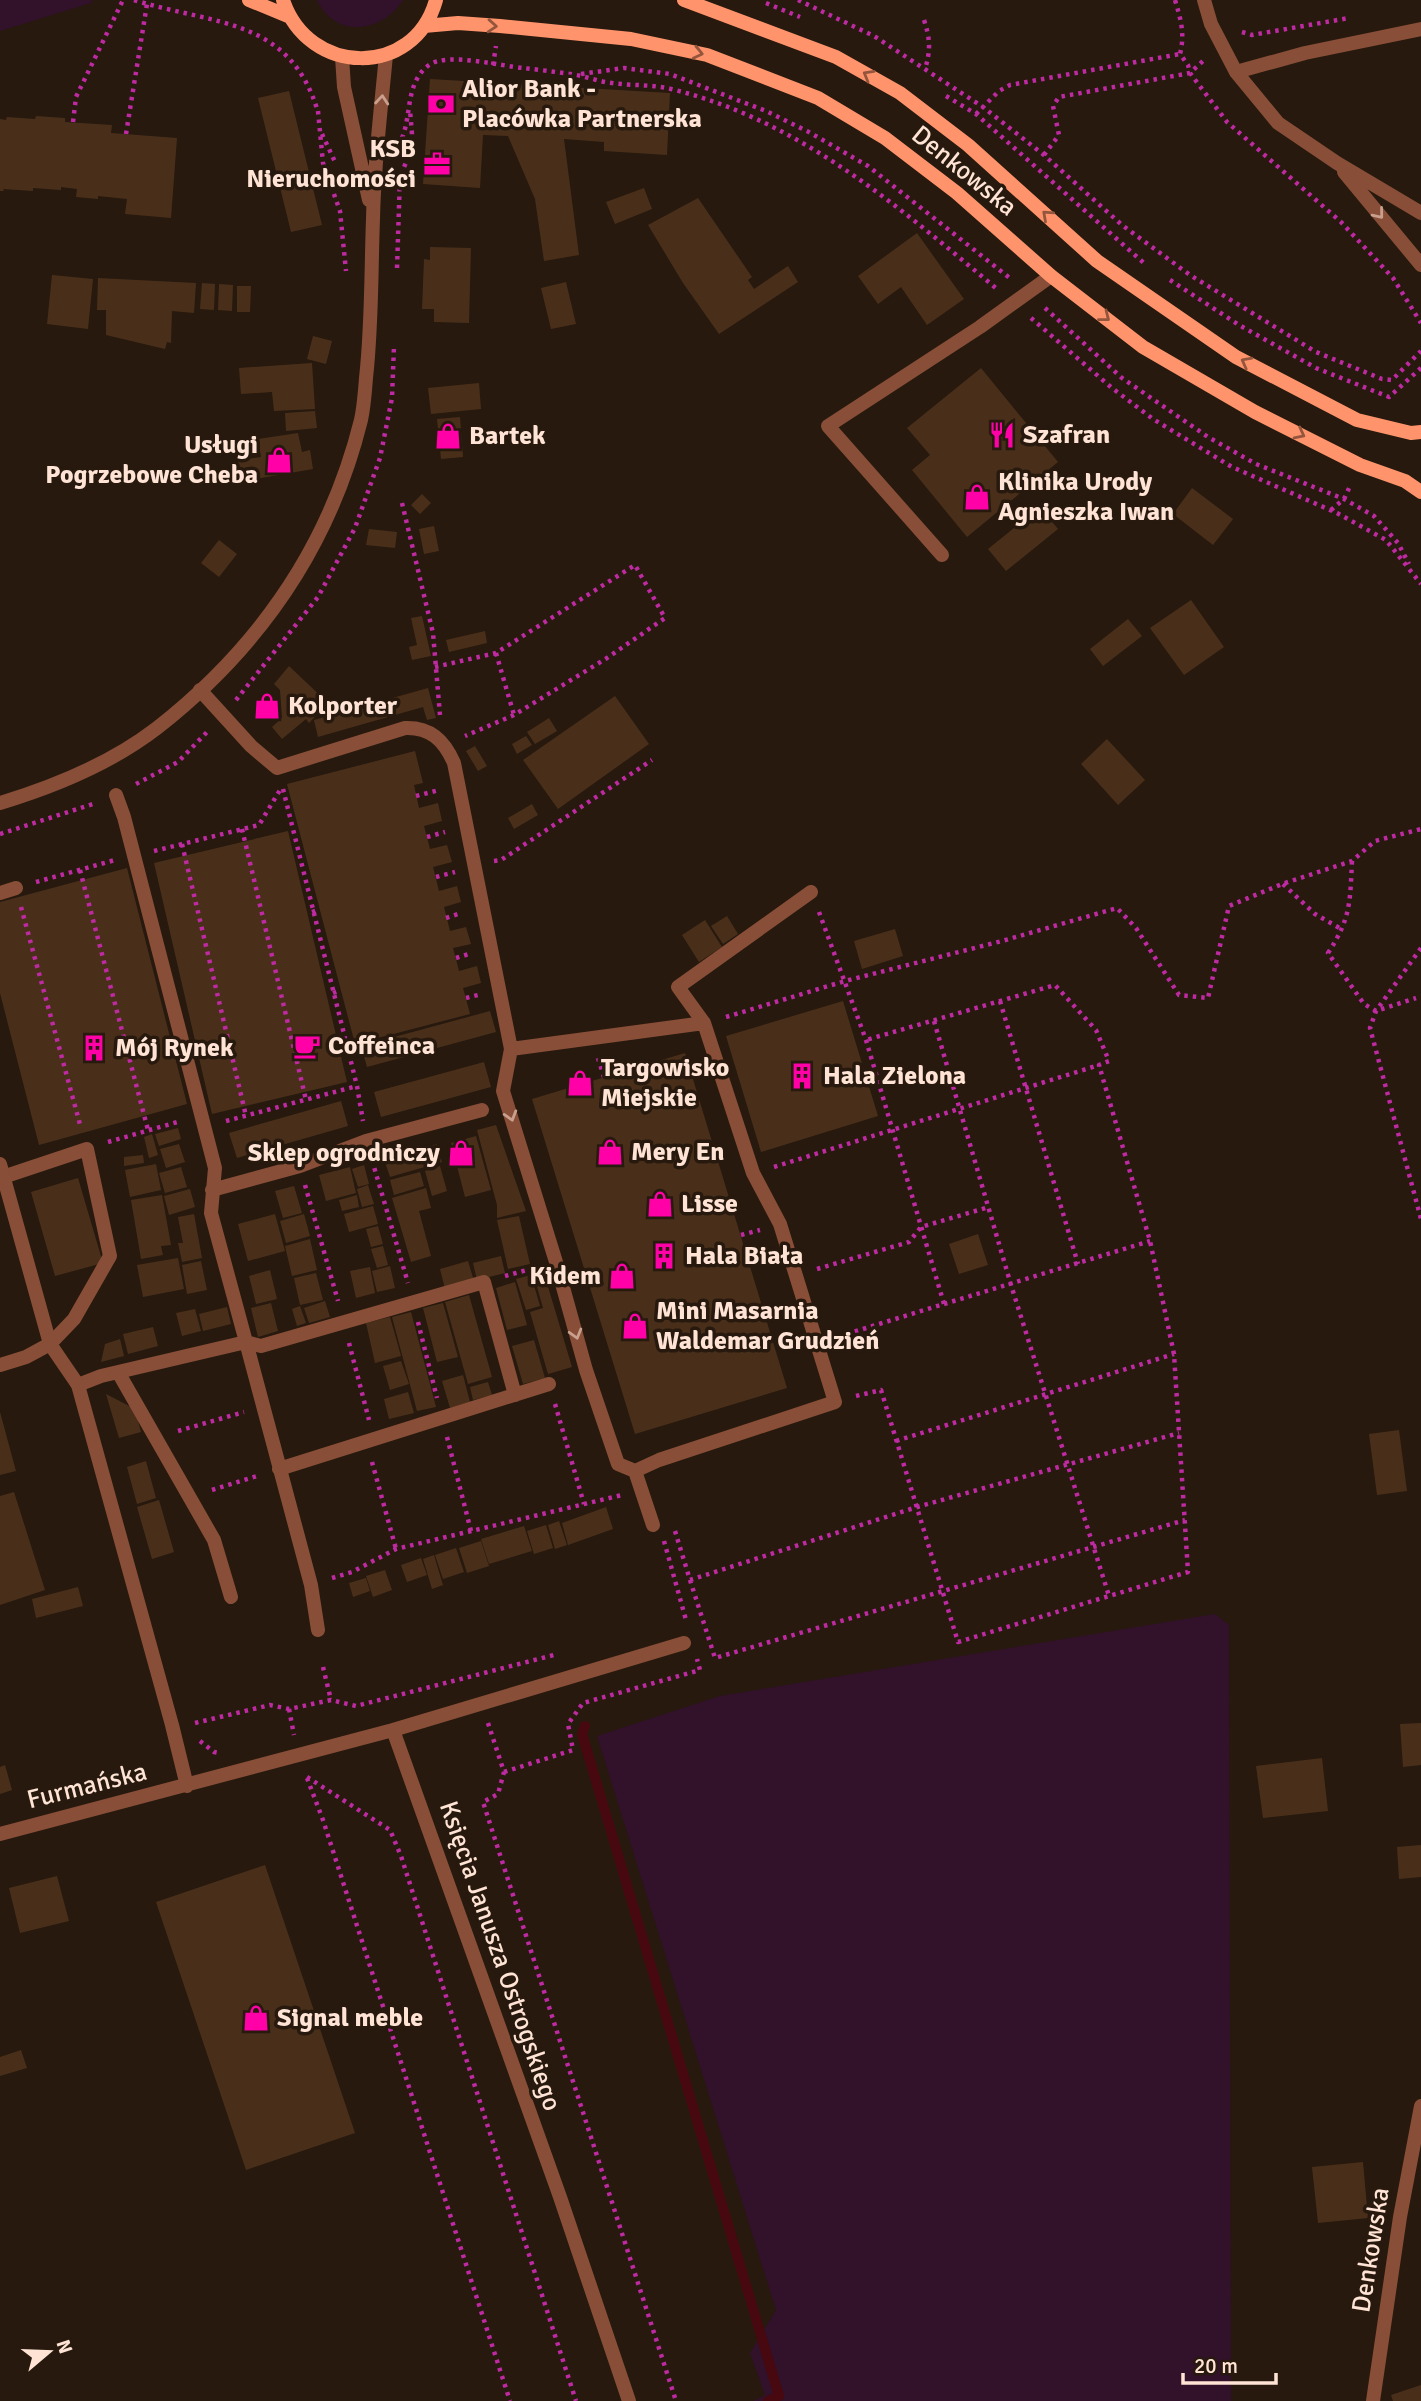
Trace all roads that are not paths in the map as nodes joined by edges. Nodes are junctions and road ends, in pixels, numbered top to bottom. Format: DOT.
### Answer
graph roads {
  1 [pos="248,0"];
  2 [pos="283,0"];
  3 [pos="436,0"];
  4 [pos="684,0"];
  5 [pos="1204,0"];
  6 [pos="288,16"];
  7 [pos="424,26"];
  8 [pos="1421,29"];
  9 [pos="386,55"];
  10 [pos="342,57"];
  11 [pos="1236,72"];
  12 [pos="1337,163"];
  13 [pos="1421,213"];
  14 [pos="373,217"];
  15 [pos="1421,265"];
  16 [pos="1051,276"];
  17 [pos="1421,432"];
  18 [pos="1421,492"];
  19 [pos="942,555"];
  20 [pos="200,690"];
  21 [pos="116,795"];
  22 [pos="0,803"];
  23 [pos="16,888"];
  24 [pos="811,892"];
  25 [pos="0,893"];
  26 [pos="704,1023"];
  27 [pos="511,1049"];
  28 [pos="482,1110"];
  29 [pos="2,1171"];
  30 [pos="212,1190"];
  31 [pos="246,1342"];
  32 [pos="50,1344"];
  33 [pos="0,1365"];
  34 [pos="118,1372"];
  35 [pos="549,1384"];
  36 [pos="78,1385"];
  37 [pos="515,1395"];
  38 [pos="279,1469"];
  39 [pos="635,1471"];
  40 [pos="652,1521"];
  41 [pos="231,1597"];
  42 [pos="318,1630"];
  43 [pos="684,1643"];
  44 [pos="393,1730"];
  45 [pos="187,1786"];
  46 [pos="0,1834"];
  47 [pos="1421,2106"];
  48 [pos="629,2401"];
  49 [pos="1373,2401"];
  1 -- 6 [label="main road"];
  2 -- 6 [label="main road"];
  3 -- 7 [label="main road"];
  17 -- 4 [label="main road, Denkowska, one-way"];
  5 -- 11 [label="street"];
  6 -- 10 [label="main road"];
  7 -- 9 [label="main road"];
  7 -- 16 [label="main road, Denkowska, one-way"];
  8 -- 11 [label="street"];
  9 -- 10 [label="main road"];
  14 -- 9 [label="street, one-way"];
  10 -- 14 [label="street"];
  11 -- 12 [label="street"];
  12 -- 13 [label="street"];
  12 -- 15 [label="street, one-way"];
  14 -- 20 [label="street"];
  16 -- 18 [label="main road, Denkowska, one-way"];
  16 -- 19 [label="street"];
  20 -- 22 [label="street"];
  20 -- 27 [label="street"];
  21 -- 30 [label="street"];
  23 -- 25 [label="street"];
  24 -- 26 [label="street"];
  26 -- 27 [label="street"];
  26 -- 39 [label="street"];
  27 -- 39 [label="street, one-way"];
  28 -- 30 [label="street"];
  29 -- 32 [label="street"];
  29 -- 32 [label="street"];
  30 -- 31 [label="street"];
  31 -- 34 [label="street"];
  31 -- 37 [label="street"];
  31 -- 38 [label="street"];
  32 -- 33 [label="street"];
  32 -- 36 [label="street"];
  34 -- 36 [label="street"];
  34 -- 41 [label="street"];
  35 -- 37 [label="street"];
  36 -- 45 [label="street"];
  37 -- 38 [label="street"];
  38 -- 42 [label="street"];
  39 -- 40 [label="street"];
  43 -- 44 [label="street"];
  44 -- 45 [label="street"];
  44 -- 48 [label="street, Księcia Janusza Ostrogskiego"];
  45 -- 46 [label="street, Furmańska"];
  47 -- 49 [label="street, Denkowska"];
}
